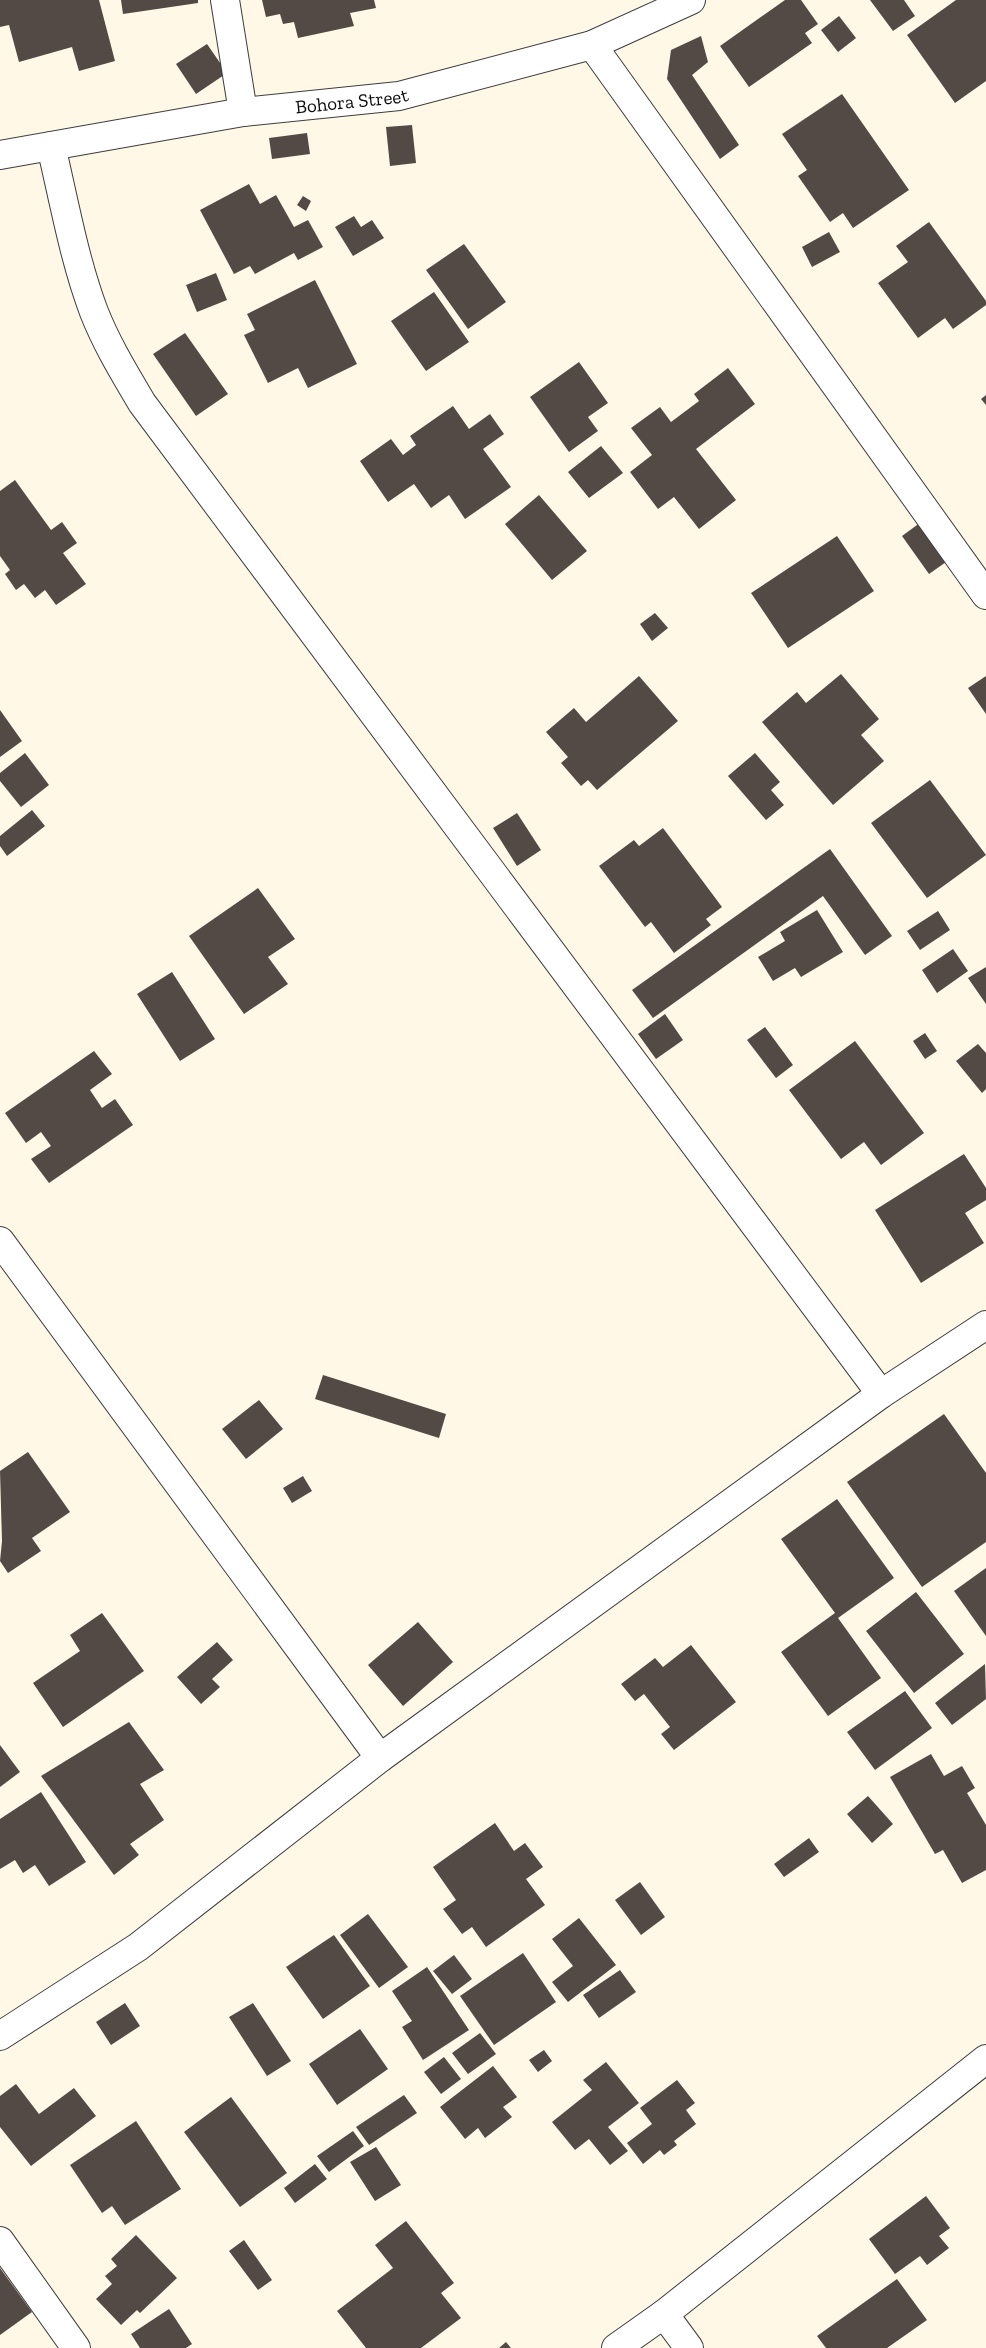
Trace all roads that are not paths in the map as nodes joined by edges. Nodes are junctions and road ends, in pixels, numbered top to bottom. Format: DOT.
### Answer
graph roads {
  1 [pos="225,0"];
  2 [pos="691,0"];
  3 [pos="592,45"];
  4 [pos="243,112"];
  5 [pos="51,146"];
  6 [pos="0,156"];
  7 [pos="986,595"];
  8 [pos="0,1241"];
  9 [pos="986,1325"];
  10 [pos="881,1394"];
  11 [pos="380,1758"];
  12 [pos="0,2036"];
  13 [pos="986,2059"];
  14 [pos="0,2240"];
  15 [pos="664,2314"];
  16 [pos="76,2348"];
  17 [pos="616,2348"];
  18 [pos="688,2348"];
  1 -- 4 [label="street"];
  2 -- 3 [label="street, Bohora Street"];
  3 -- 4 [label="street, Bohora Street"];
  3 -- 7 [label="street"];
  4 -- 5 [label="street, Bohora Street"];
  5 -- 6 [label="street, Bohora Street"];
  5 -- 10 [label="street"];
  8 -- 11 [label="street"];
  9 -- 10 [label="street"];
  10 -- 11 [label="street"];
  11 -- 12 [label="street"];
  13 -- 15 [label="street"];
  14 -- 16 [label="street"];
  15 -- 17 [label="street"];
  15 -- 18 [label="street"];
}
